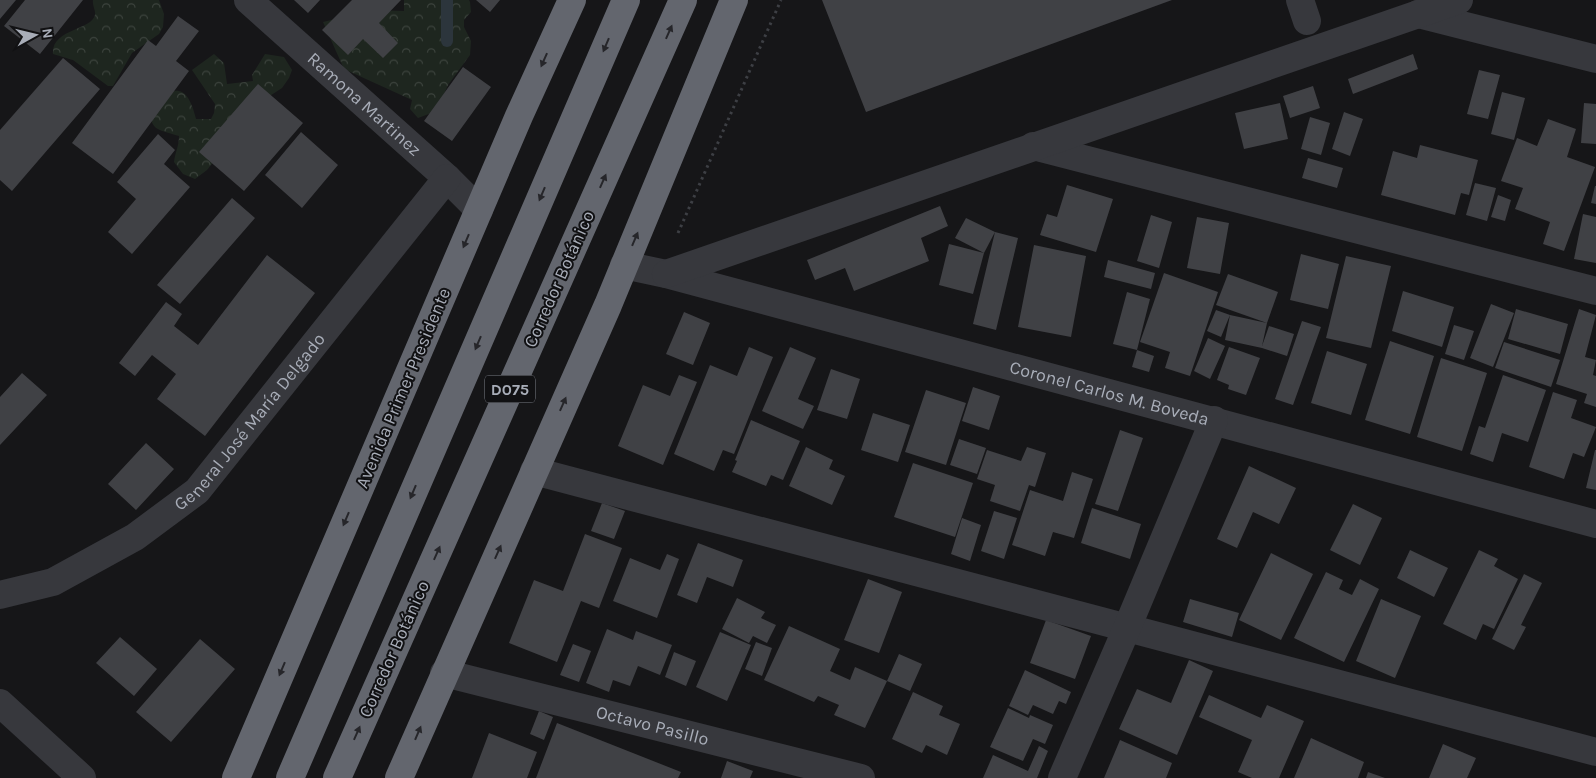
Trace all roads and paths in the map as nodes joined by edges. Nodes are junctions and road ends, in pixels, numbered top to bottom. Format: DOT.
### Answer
graph roads {
  1 [pos="248,0"];
  2 [pos="572,0"];
  3 [pos="626,0"];
  4 [pos="683,0"];
  5 [pos="734,0"];
  6 [pos="1459,0"];
  7 [pos="1418,14"];
  8 [pos="1596,59"];
  9 [pos="1033,146"];
  10 [pos="447,178"];
  11 [pos="479,210"];
  12 [pos="624,265"];
  13 [pos="666,274"];
  14 [pos="1596,291"];
  15 [pos="1214,420"];
  16 [pos="534,471"];
  17 [pos="1596,524"];
  18 [pos="0,596"];
  19 [pos="1127,628"];
  20 [pos="444,673"];
  21 [pos="0,703"];
  22 [pos="1596,752"];
  23 [pos="82,778"];
  24 [pos="236,778"];
  25 [pos="290,778"];
  26 [pos="337,778"];
  27 [pos="399,778"];
  28 [pos="861,778"];
  29 [pos="1062,778"];
  1 -- 10 [label="street, Ramona Martinez"];
  2 -- 11 [label="highway, Avenida Primer Presidente, one-way"];
  3 -- 25 [label="highway, D075, one-way"];
  26 -- 4 [label="highway, Corredor Botánico / D075, one-way"];
  12 -- 5 [label="highway, one-way"];
  6 -- 7 [label="street"];
  7 -- 8 [label="street"];
  7 -- 9 [label="street"];
  9 -- 13 [label="street"];
  9 -- 14 [label="street"];
  10 -- 11 [label="street, Ramona Martinez"];
  10 -- 18 [label="street, General José María Delgado"];
  11 -- 24 [label="highway, Avenida Primer Presidente, one-way"];
  12 -- 13 [label="street, Coronel Carlos M. Boveda"];
  16 -- 12 [label="highway, one-way"];
  13 -- 15 [label="street, Coronel Carlos M. Boveda"];
  15 -- 17 [label="street, Coronel Carlos M. Boveda"];
  15 -- 19 [label="street"];
  16 -- 19 [label="street"];
  20 -- 16 [label="highway, one-way"];
  19 -- 22 [label="street"];
  19 -- 29 [label="street"];
  27 -- 20 [label="highway, one-way"];
  20 -- 28 [label="street, Octavo Pasillo"];
  21 -- 23 [label="street"];
}
